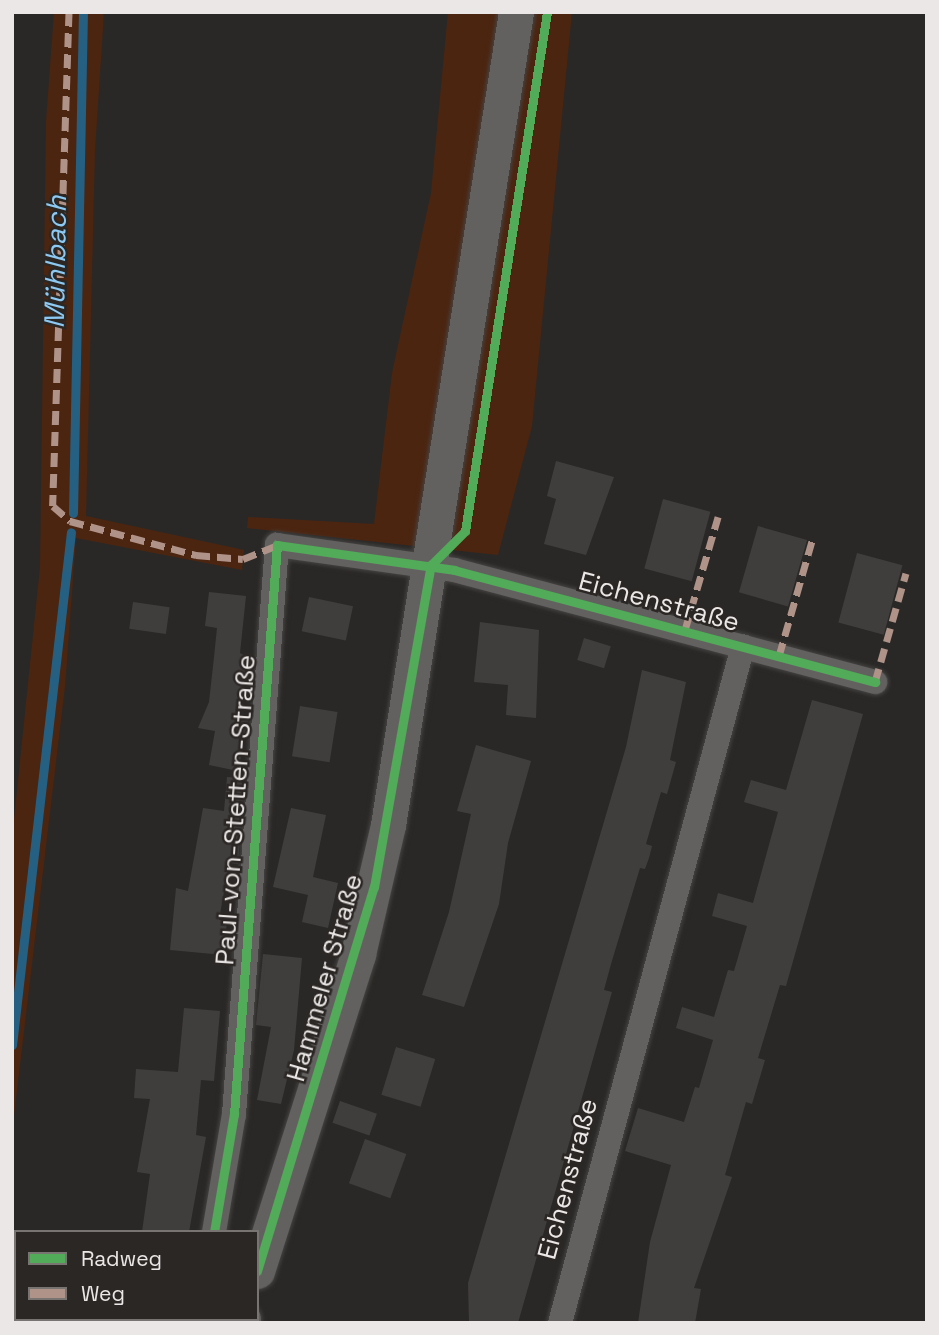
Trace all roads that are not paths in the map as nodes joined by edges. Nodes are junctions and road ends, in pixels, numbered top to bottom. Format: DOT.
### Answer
graph roads {
  1 [pos="516,12"];
  2 [pos="431,565"];
  3 [pos="743,646"];
  4 [pos="875,682"];
  5 [pos="214,1230"];
  6 [pos="259,1264"];
  7 [pos="560,1323"];
  1 -- 2 [label="main road, Hammeler Straße"];
  2 -- 3 [label="street, Eichenstraße"];
  2 -- 5 [label="street, Paul-von-Stetten-Straße"];
  2 -- 6 [label="main road, Hammeler Straße"];
  3 -- 4 [label="street, Eichenstraße"];
  3 -- 7 [label="street, Eichenstraße"];
}
